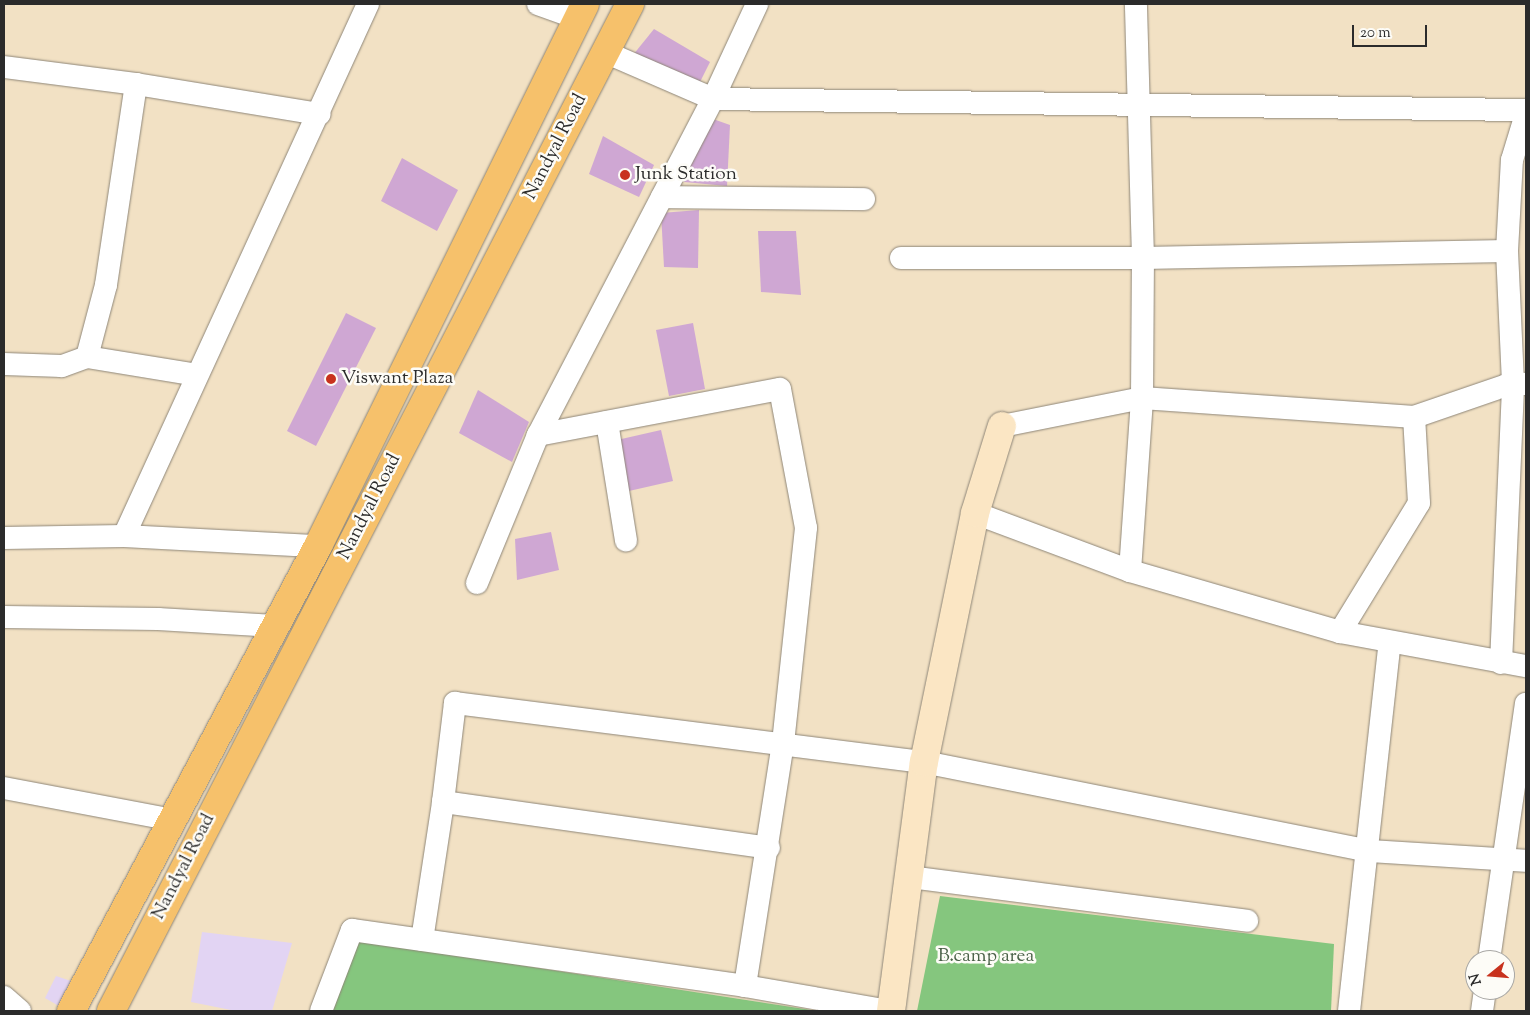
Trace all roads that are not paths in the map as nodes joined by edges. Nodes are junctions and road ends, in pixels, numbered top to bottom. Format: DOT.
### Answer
graph roads {
  1 [pos="368,4"];
  2 [pos="538,4"];
  3 [pos="630,4"];
  4 [pos="757,4"];
  5 [pos="1136,4"];
  6 [pos="581,11"];
  7 [pos="605,52"];
  8 [pos="4,67"];
  9 [pos="136,84"];
  10 [pos="713,99"];
  11 [pos="1139,105"];
  12 [pos="1526,110"];
  13 [pos="320,114"];
  14 [pos="1526,114"];
  15 [pos="662,197"];
  16 [pos="864,199"];
  17 [pos="1507,251"];
  18 [pos="901,258"];
  19 [pos="1143,258"];
  20 [pos="87,357"];
  21 [pos="4,364"];
  22 [pos="197,374"];
  23 [pos="1520,383"];
  24 [pos="1142,398"];
  25 [pos="1414,418"];
  26 [pos="607,422"];
  27 [pos="1002,426"];
  28 [pos="538,435"];
  29 [pos="975,514"];
  30 [pos="124,536"];
  31 [pos="4,538"];
  32 [pos="626,540"];
  33 [pos="318,546"];
  34 [pos="1130,571"];
  35 [pos="477,583"];
  36 [pos="4,617"];
  37 [pos="275,626"];
  38 [pos="1340,632"];
  39 [pos="1390,642"];
  40 [pos="1501,663"];
  41 [pos="1526,666"];
  42 [pos="1526,704"];
  43 [pos="783,743"];
  44 [pos="924,762"];
  45 [pos="4,788"];
  46 [pos="443,802"];
  47 [pos="173,820"];
  48 [pos="769,848"];
  49 [pos="1369,851"];
  50 [pos="1515,860"];
  51 [pos="910,877"];
  52 [pos="1247,921"];
  53 [pos="422,940"];
  54 [pos="1492,950"];
  55 [pos="745,986"];
  56 [pos="4,997"];
  57 [pos="20,1011"];
  58 [pos="71,1011"];
  59 [pos="111,1011"];
  60 [pos="321,1011"];
  61 [pos="890,1011"];
  62 [pos="1349,1011"];
  1 -- 13 [label="street"];
  2 -- 6 [label="street"];
  3 -- 7 [label="main road, Nandyal Road"];
  4 -- 10 [label="street"];
  5 -- 11 [label="street"];
  6 -- 33 [label="main road, Nandyal Road"];
  7 -- 10 [label="street"];
  7 -- 59 [label="main road, Nandyal Road"];
  8 -- 9 [label="street"];
  9 -- 13 [label="street"];
  9 -- 20 [label="street"];
  10 -- 11 [label="street"];
  10 -- 15 [label="street"];
  11 -- 12 [label="street"];
  11 -- 19 [label="street"];
  13 -- 22 [label="street"];
  14 -- 17 [label="street"];
  15 -- 16 [label="street"];
  15 -- 28 [label="street"];
  17 -- 19 [label="street"];
  17 -- 23 [label="street"];
  18 -- 19 [label="street"];
  19 -- 24 [label="street"];
  20 -- 21 [label="street"];
  20 -- 22 [label="street"];
  22 -- 30 [label="street"];
  23 -- 25 [label="street"];
  23 -- 40 [label="street"];
  24 -- 25 [label="street"];
  24 -- 27 [label="street"];
  24 -- 34 [label="street"];
  25 -- 38 [label="street"];
  26 -- 28 [label="street"];
  26 -- 32 [label="street"];
  26 -- 43 [label="street"];
  27 -- 29 [label="street"];
  28 -- 35 [label="street"];
  29 -- 34 [label="street"];
  29 -- 44 [label="street"];
  30 -- 31 [label="street"];
  30 -- 33 [label="street"];
  33 -- 37 [label="main road, Nandyal Road"];
  34 -- 38 [label="street"];
  36 -- 37 [label="street"];
  37 -- 47 [label="main road, Nandyal Road"];
  38 -- 39 [label="street"];
  39 -- 40 [label="street"];
  39 -- 49 [label="street"];
  40 -- 41 [label="street"];
  42 -- 50 [label="street"];
  43 -- 44 [label="street"];
  43 -- 46 [label="street"];
  43 -- 48 [label="street"];
  44 -- 49 [label="street"];
  44 -- 51 [label="street"];
  45 -- 47 [label="street"];
  46 -- 48 [label="street"];
  46 -- 53 [label="street"];
  47 -- 58 [label="main road, Nandyal Road"];
  48 -- 55 [label="street"];
  49 -- 50 [label="street"];
  49 -- 62 [label="street"];
  50 -- 54 [label="street"];
  51 -- 52 [label="street"];
  51 -- 61 [label="street"];
  53 -- 55 [label="street"];
  53 -- 60 [label="street"];
  55 -- 61 [label="street"];
  56 -- 57 [label="street"];
}
